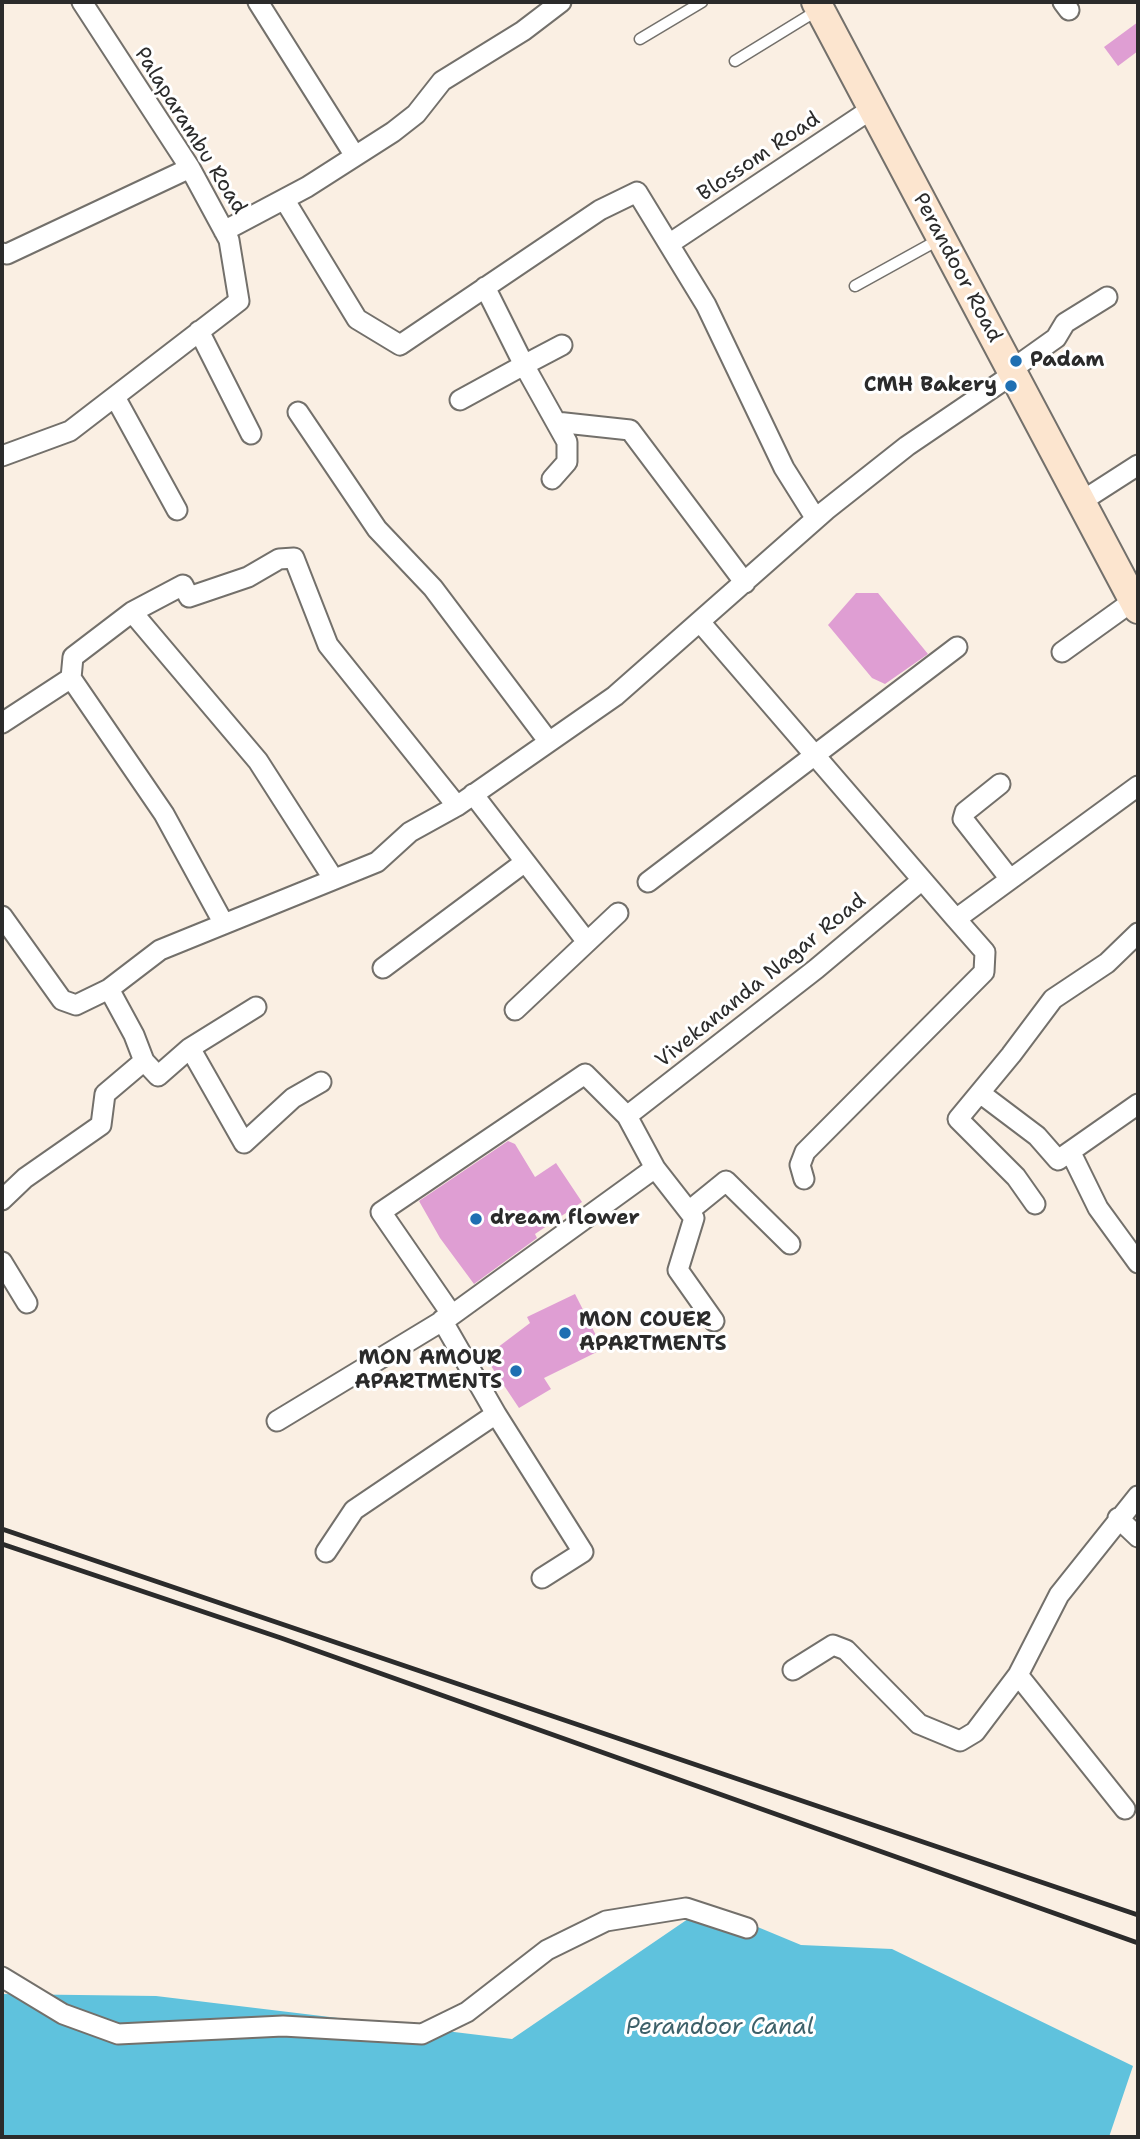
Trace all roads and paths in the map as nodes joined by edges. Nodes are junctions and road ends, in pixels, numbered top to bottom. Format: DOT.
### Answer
graph roads {
  1 [pos="82,2"];
  2 [pos="258,2"];
  3 [pos="561,2"];
  4 [pos="702,2"];
  5 [pos="818,6"];
  6 [pos="640,39"];
  7 [pos="735,61"];
  8 [pos="873,107"];
  9 [pos="355,156"];
  10 [pos="190,168"];
  11 [pos="284,198"];
  12 [pos="224,231"];
  13 [pos="942,238"];
  14 [pos="669,244"];
  15 [pos="2,253"];
  16 [pos="855,286"];
  17 [pos="485,287"];
  18 [pos="1107,297"];
  19 [pos="199,331"];
  20 [pos="562,345"];
  21 [pos="524,365"];
  22 [pos="1012,372"];
  23 [pos="115,397"];
  24 [pos="460,400"];
  25 [pos="298,412"];
  26 [pos="556,422"];
  27 [pos="251,434"];
  28 [pos="2,456"];
  29 [pos="1138,464"];
  30 [pos="552,479"];
  31 [pos="1082,501"];
  32 [pos="177,510"];
  33 [pos="816,519"];
  34 [pos="745,583"];
  35 [pos="1136,605"];
  36 [pos="132,612"];
  37 [pos="700,621"];
  38 [pos="957,647"];
  39 [pos="1062,652"];
  40 [pos="71,678"];
  41 [pos="2,723"];
  42 [pos="549,743"];
  43 [pos="815,757"];
  44 [pos="1000,784"];
  45 [pos="1138,786"];
  46 [pos="474,794"];
  47 [pos="457,806"];
  48 [pos="525,862"];
  49 [pos="332,878"];
  50 [pos="1010,879"];
  51 [pos="922,880"];
  52 [pos="648,882"];
  53 [pos="618,913"];
  54 [pos="2,916"];
  55 [pos="956,919"];
  56 [pos="224,924"];
  57 [pos="1138,933"];
  58 [pos="587,942"];
  59 [pos="383,968"];
  60 [pos="109,989"];
  61 [pos="256,1007"];
  62 [pos="514,1010"];
  63 [pos="190,1048"];
  64 [pos="144,1061"];
  65 [pos="321,1082"];
  66 [pos="980,1093"];
  67 [pos="1138,1104"];
  68 [pos="627,1116"];
  69 [pos="1071,1153"];
  70 [pos="655,1168"];
  71 [pos="804,1179"];
  72 [pos="2,1200"];
  73 [pos="1035,1204"];
  74 [pos="689,1211"];
  75 [pos="790,1244"];
  76 [pos="2,1262"];
  77 [pos="1138,1263"];
  78 [pos="27,1303"];
  79 [pos="447,1317"];
  80 [pos="714,1321"];
  81 [pos="496,1414"];
  82 [pos="277,1420"];
  83 [pos="1138,1496"];
  84 [pos="1118,1518"];
  85 [pos="1138,1536"];
  86 [pos="326,1552"];
  87 [pos="542,1578"];
  88 [pos="793,1671"];
  89 [pos="1018,1675"];
  90 [pos="1125,1809"];
  91 [pos="747,1928"];
  92 [pos="2,1977"];
  1 -- 10 [label="street, Palaparambu Road"];
  2 -- 9 [label="street"];
  3 -- 9 [label="street"];
  4 -- 6 [label="lane"];
  5 -- 7 [label="lane"];
  5 -- 8 [label="main road, Perandoor Road"];
  8 -- 13 [label="main road, Perandoor Road"];
  8 -- 14 [label="street, Blossom Road"];
  9 -- 11 [label="street"];
  10 -- 12 [label="street, Palaparambu Road"];
  10 -- 15 [label="street"];
  11 -- 12 [label="street"];
  11 -- 17 [label="street"];
  12 -- 19 [label="street, Palaparambu Road"];
  13 -- 16 [label="lane"];
  13 -- 22 [label="main road, Perandoor Road"];
  14 -- 17 [label="street"];
  14 -- 33 [label="street"];
  17 -- 21 [label="street"];
  18 -- 22 [label="street"];
  19 -- 23 [label="street, Palaparambu Road"];
  19 -- 27 [label="street"];
  20 -- 21 [label="street"];
  21 -- 24 [label="street"];
  21 -- 26 [label="street"];
  22 -- 31 [label="main road, Perandoor Road"];
  22 -- 33 [label="street"];
  23 -- 28 [label="street, Palaparambu Road"];
  23 -- 32 [label="street"];
  25 -- 42 [label="street"];
  26 -- 30 [label="street"];
  26 -- 34 [label="street"];
  29 -- 31 [label="street"];
  31 -- 35 [label="main road, Perandoor Road"];
  33 -- 34 [label="street"];
  34 -- 37 [label="street"];
  35 -- 39 [label="street"];
  36 -- 40 [label="street"];
  36 -- 47 [label="street"];
  36 -- 49 [label="street"];
  37 -- 42 [label="street"];
  37 -- 43 [label="street"];
  38 -- 43 [label="street"];
  40 -- 41 [label="street"];
  40 -- 56 [label="street"];
  42 -- 46 [label="street"];
  43 -- 51 [label="street"];
  43 -- 52 [label="street"];
  44 -- 50 [label="street"];
  45 -- 50 [label="street"];
  46 -- 47 [label="street"];
  46 -- 48 [label="street"];
  47 -- 49 [label="street"];
  48 -- 58 [label="street"];
  48 -- 59 [label="street"];
  49 -- 56 [label="street"];
  50 -- 55 [label="street"];
  51 -- 55 [label="street"];
  51 -- 68 [label="street, Vivekananda Nagar Road"];
  53 -- 58 [label="street"];
  54 -- 60 [label="street"];
  55 -- 71 [label="street"];
  56 -- 60 [label="street"];
  57 -- 66 [label="street"];
  58 -- 62 [label="street"];
  60 -- 64 [label="street"];
  61 -- 63 [label="street"];
  63 -- 64 [label="street"];
  63 -- 65 [label="street"];
  64 -- 72 [label="street"];
  66 -- 69 [label="street"];
  66 -- 73 [label="street"];
  67 -- 69 [label="street"];
  68 -- 70 [label="street"];
  68 -- 79 [label="street"];
  69 -- 77 [label="street"];
  70 -- 74 [label="street"];
  70 -- 79 [label="street"];
  74 -- 75 [label="street"];
  74 -- 80 [label="street"];
  76 -- 78 [label="street"];
  79 -- 81 [label="street"];
  79 -- 82 [label="street"];
  81 -- 86 [label="street"];
  81 -- 87 [label="street"];
  83 -- 84 [label="street"];
  84 -- 85 [label="street"];
  84 -- 89 [label="street"];
  88 -- 89 [label="street"];
  89 -- 90 [label="street"];
  91 -- 92 [label="street"];
}
